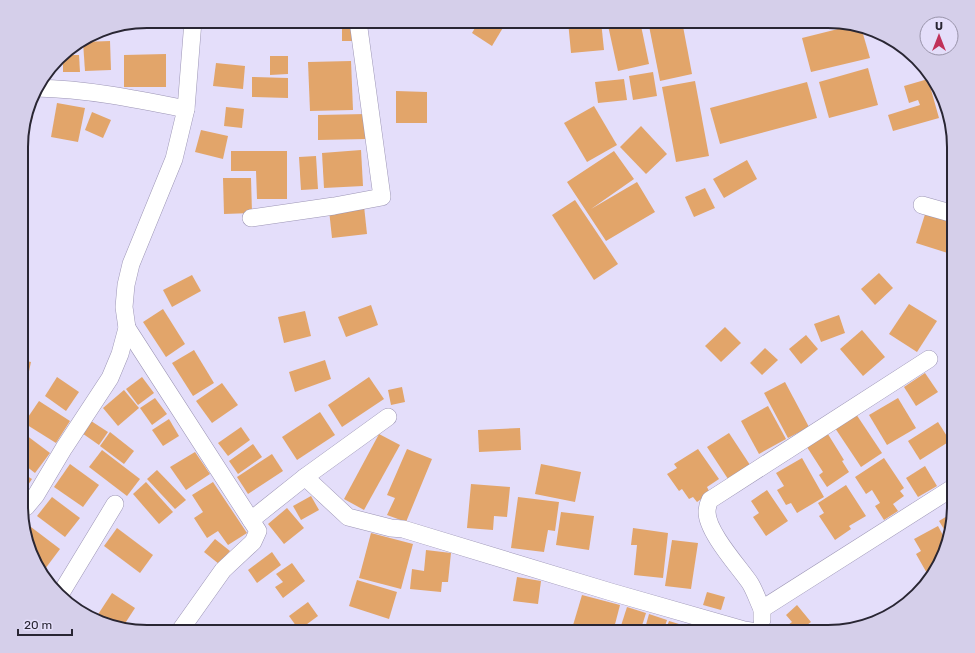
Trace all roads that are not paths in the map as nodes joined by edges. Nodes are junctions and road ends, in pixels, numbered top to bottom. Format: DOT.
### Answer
graph roads {
  1 [pos="192,28"];
  2 [pos="359,28"];
  3 [pos="44,88"];
  4 [pos="186,108"];
  5 [pos="922,205"];
  6 [pos="947,212"];
  7 [pos="251,218"];
  8 [pos="127,328"];
  9 [pos="929,359"];
  10 [pos="388,417"];
  11 [pos="305,477"];
  12 [pos="947,490"];
  13 [pos="116,504"];
  14 [pos="28,505"];
  15 [pos="251,520"];
  16 [pos="63,589"];
  17 [pos="762,609"];
  18 [pos="184,625"];
  19 [pos="726,625"];
  20 [pos="762,625"];
  1 -- 4 [label="street"];
  2 -- 7 [label="street"];
  3 -- 4 [label="street"];
  4 -- 8 [label="street"];
  5 -- 6 [label="street"];
  8 -- 14 [label="street"];
  8 -- 15 [label="street"];
  9 -- 17 [label="street"];
  10 -- 11 [label="street"];
  11 -- 15 [label="street"];
  11 -- 19 [label="street"];
  12 -- 17 [label="street"];
  13 -- 16 [label="street"];
  15 -- 18 [label="street"];
  17 -- 20 [label="street"];
}
